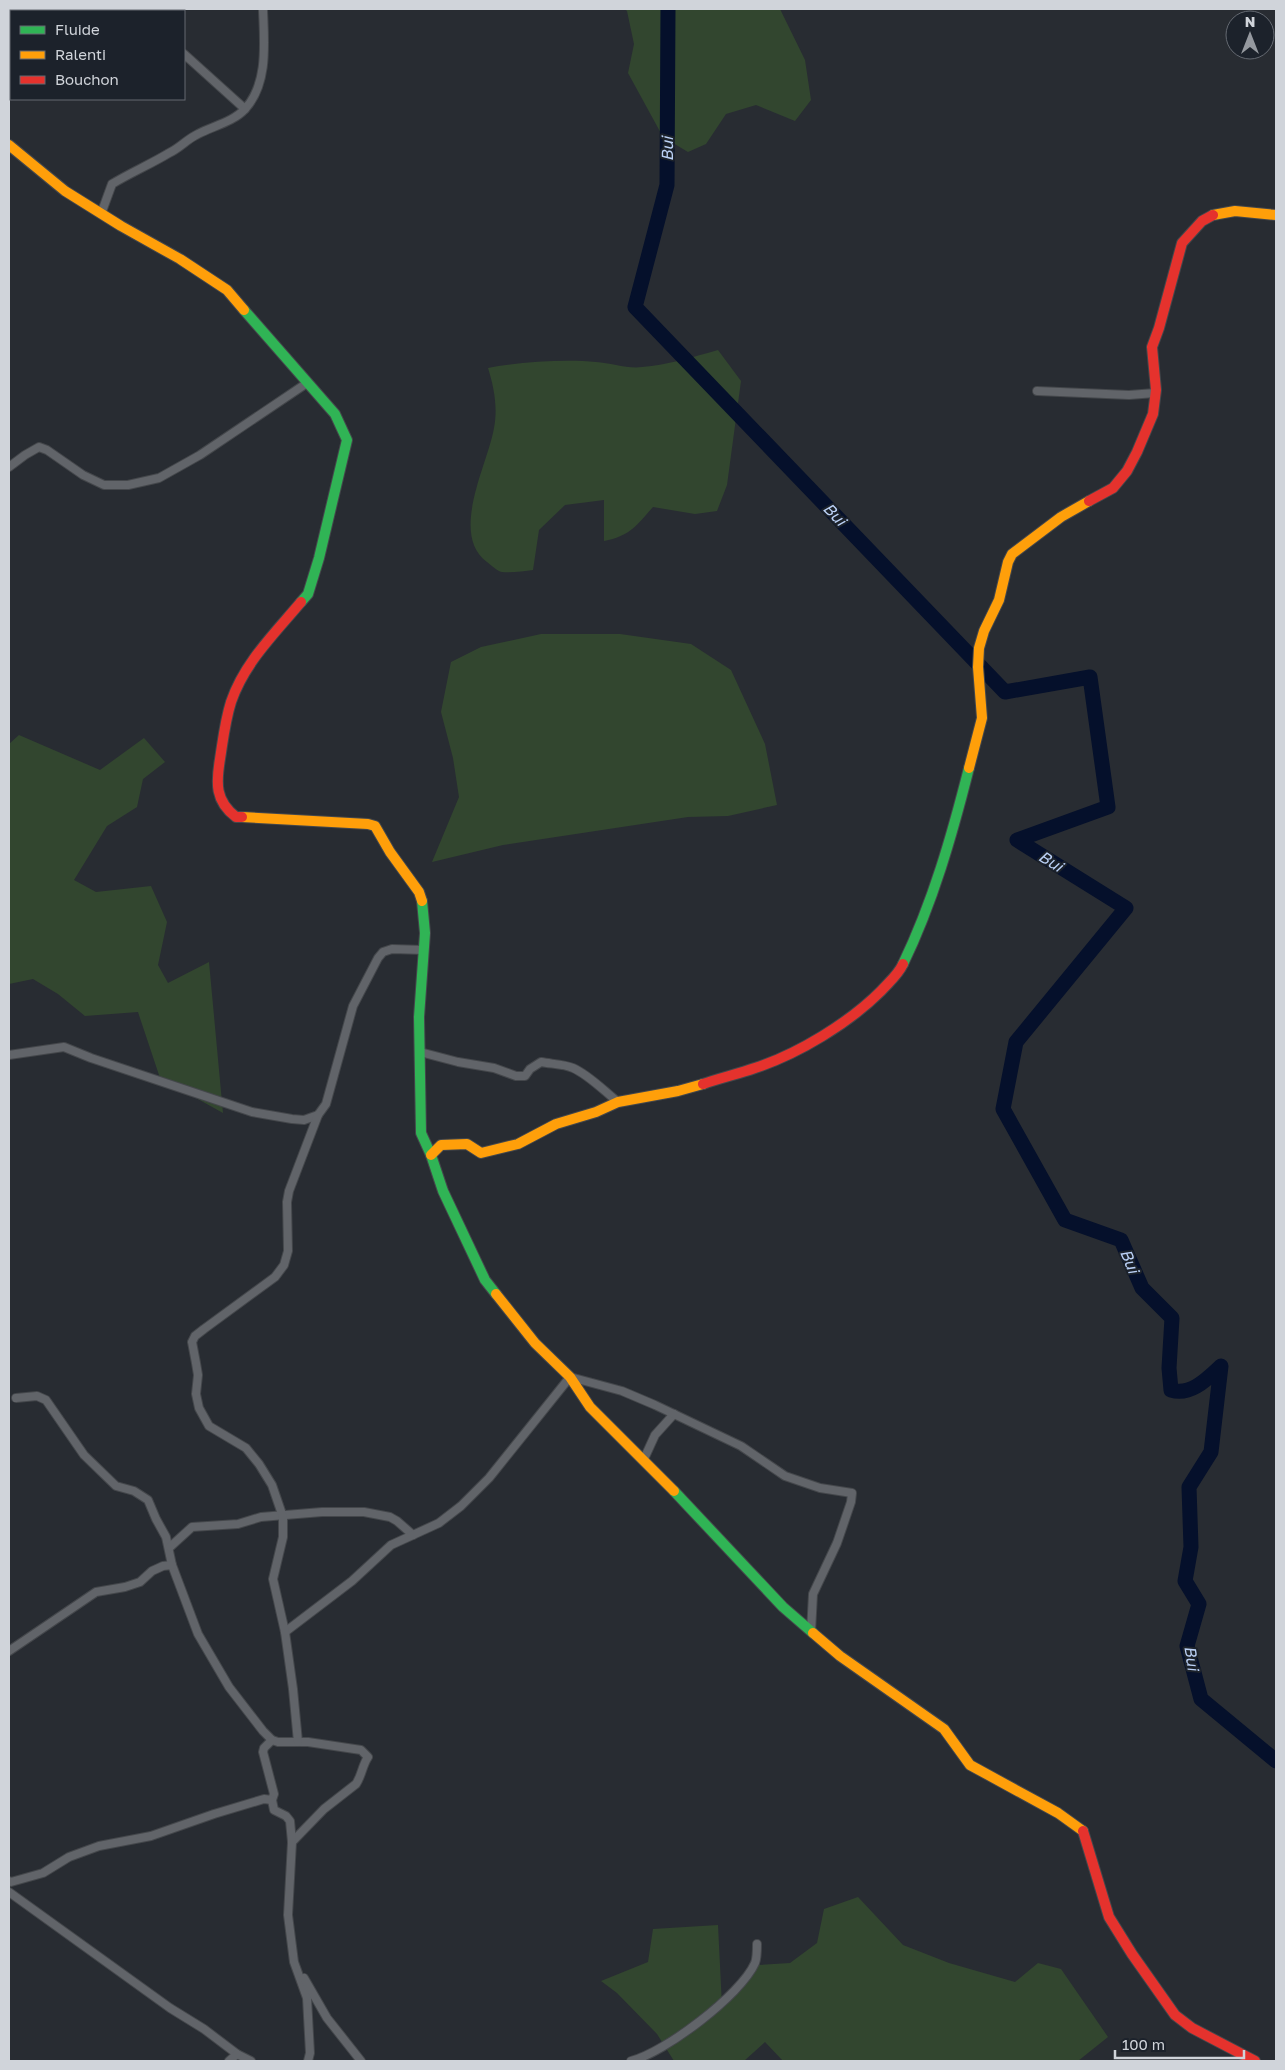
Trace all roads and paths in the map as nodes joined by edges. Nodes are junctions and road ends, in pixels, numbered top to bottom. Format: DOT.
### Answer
graph roads {
  1 [pos="263,9"];
  2 [pos="185,55"];
  3 [pos="245,109"];
  4 [pos="9,145"];
  5 [pos="101,214"];
  6 [pos="1276,215"];
  7 [pos="307,382"];
  8 [pos="1037,391"];
  9 [pos="1155,392"];
  10 [pos="9,467"];
  11 [pos="424,950"];
  12 [pos="420,1052"];
  13 [pos="9,1055"];
  14 [pos="618,1102"];
  15 [pos="318,1115"];
  16 [pos="431,1155"];
  17 [pos="570,1377"];
  18 [pos="16,1398"];
  19 [pos="674,1414"];
  20 [pos="644,1459"];
  21 [pos="283,1517"];
  22 [pos="412,1535"];
  23 [pos="170,1547"];
  24 [pos="172,1565"];
  25 [pos="285,1632"];
  26 [pos="811,1632"];
  27 [pos="9,1652"];
  28 [pos="272,1740"];
  29 [pos="298,1742"];
  30 [pos="272,1800"];
  31 [pos="292,1842"];
  32 [pos="9,1881"];
  33 [pos="9,1892"];
  34 [pos="757,1944"];
  35 [pos="294,1962"];
  36 [pos="237,2054"];
  37 [pos="229,2061"];
  38 [pos="251,2061"];
  39 [pos="308,2061"];
  40 [pos="361,2061"];
  41 [pos="631,2061"];
  42 [pos="1255,2061"];
  1 -- 3 [label="street"];
  2 -- 3 [label="street"];
  3 -- 5 [label="street"];
  4 -- 5 [label="street"];
  5 -- 7 [label="street"];
  6 -- 9 [label="street"];
  7 -- 10 [label="street"];
  7 -- 11 [label="street"];
  8 -- 9 [label="street"];
  9 -- 14 [label="street"];
  11 -- 12 [label="street"];
  11 -- 15 [label="street"];
  12 -- 14 [label="street"];
  12 -- 16 [label="street"];
  13 -- 15 [label="street"];
  14 -- 16 [label="street"];
  15 -- 21 [label="street"];
  16 -- 17 [label="street"];
  17 -- 19 [label="street"];
  17 -- 20 [label="street"];
  17 -- 22 [label="street"];
  18 -- 23 [label="street"];
  19 -- 20 [label="street"];
  19 -- 26 [label="street"];
  20 -- 26 [label="street"];
  21 -- 22 [label="street"];
  21 -- 23 [label="street"];
  21 -- 25 [label="street"];
  22 -- 25 [label="street"];
  23 -- 24 [label="street"];
  24 -- 27 [label="street"];
  24 -- 28 [label="street"];
  25 -- 29 [label="street"];
  26 -- 42 [label="street"];
  28 -- 29 [label="street"];
  28 -- 30 [label="street"];
  29 -- 31 [label="street"];
  30 -- 31 [label="street"];
  30 -- 32 [label="street"];
  31 -- 35 [label="street"];
  33 -- 36 [label="street"];
  34 -- 41 [label="street"];
  35 -- 39 [label="street"];
  35 -- 40 [label="street"];
  36 -- 37 [label="street"];
  36 -- 38 [label="street"];
}
